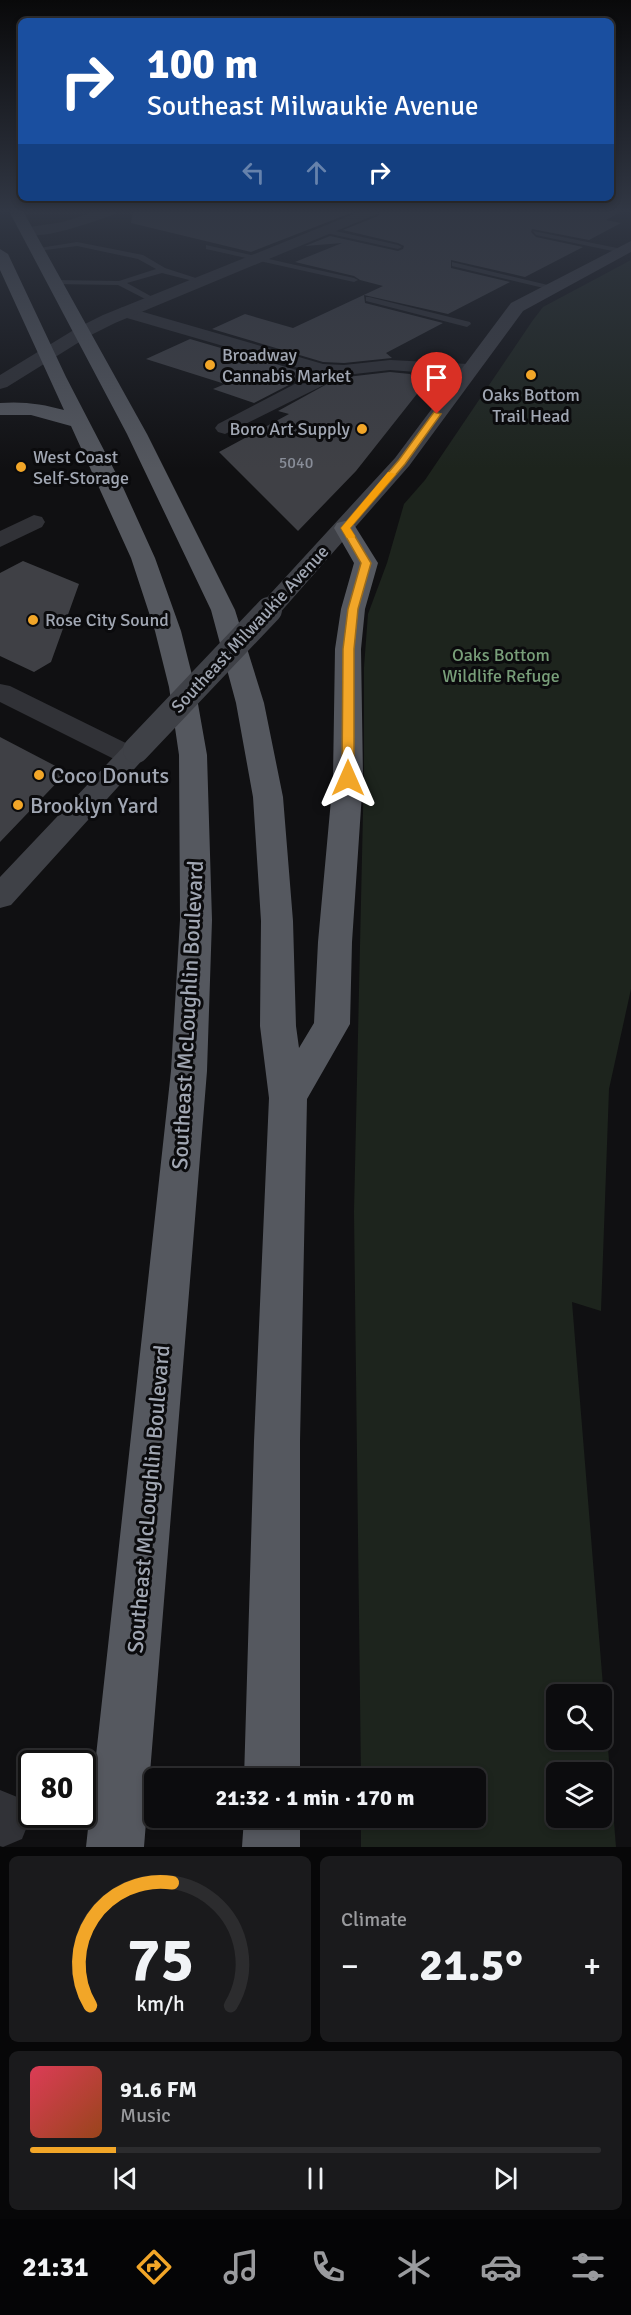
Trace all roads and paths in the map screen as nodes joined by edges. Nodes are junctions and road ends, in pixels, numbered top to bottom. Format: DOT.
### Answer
graph roads {
  1 [pos="21,297"];
  2 [pos="63,297"];
  3 [pos="146,297"];
  4 [pos="162,297"];
  5 [pos="536,297"];
  6 [pos="369,299"];
  7 [pos="153,301"];
  8 [pos="126,312"];
  9 [pos="467,324"];
  10 [pos="83,332"];
  11 [pos="46,349"];
  12 [pos="11,355"];
  13 [pos="468,370"];
  14 [pos="332,371"];
  15 [pos="0,383"];
  16 [pos="0,409"];
  17 [pos="80,422"];
  18 [pos="225,428"];
  19 [pos="34,522"];
  20 [pos="345,528"];
  21 [pos="0,540"];
  22 [pos="0,692"];
  23 [pos="133,753"];
  24 [pos="0,897"];
  25 [pos="288,1098"];
  26 [pos="273,1768"];
  27 [pos="272,1828"];
  28 [pos="115,1847"];
  29 [pos="272,1847"];
  1 -- 11 [label="highway, Southeast McLoughlin Boulevard"];
  2 -- 10 [label="highway"];
  3 -- 7 [label="lane"];
  4 -- 7 [label="street"];
  5 -- 13 [label="main road, Southeast Milwaukie Avenue"];
  6 -- 9 [label="lane"];
  7 -- 8 [label="street"];
  8 -- 10 [label="street"];
  8 -- 14 [label="street"];
  10 -- 11 [label="street"];
  10 -- 25 [label="highway"];
  11 -- 12 [label="street"];
  11 -- 15 [label="street"];
  11 -- 17 [label="highway, Southeast McLoughlin Boulevard"];
  13 -- 14 [label="street"];
  13 -- 20 [label="main road, Southeast Milwaukie Avenue"];
  14 -- 18 [label="street"];
  16 -- 17 [label="highway"];
  17 -- 28 [label="highway, Southeast McLoughlin Boulevard"];
  19 -- 21 [label="street"];
  20 -- 23 [label="main road, Southeast Milwaukie Avenue, bridge"];
  20 -- 25 [label="highway"];
  22 -- 23 [label="street"];
  23 -- 24 [label="main road, Southeast Milwaukie Avenue"];
  25 -- 26 [label="highway"];
  27 -- 29 [label="highway"];
}
